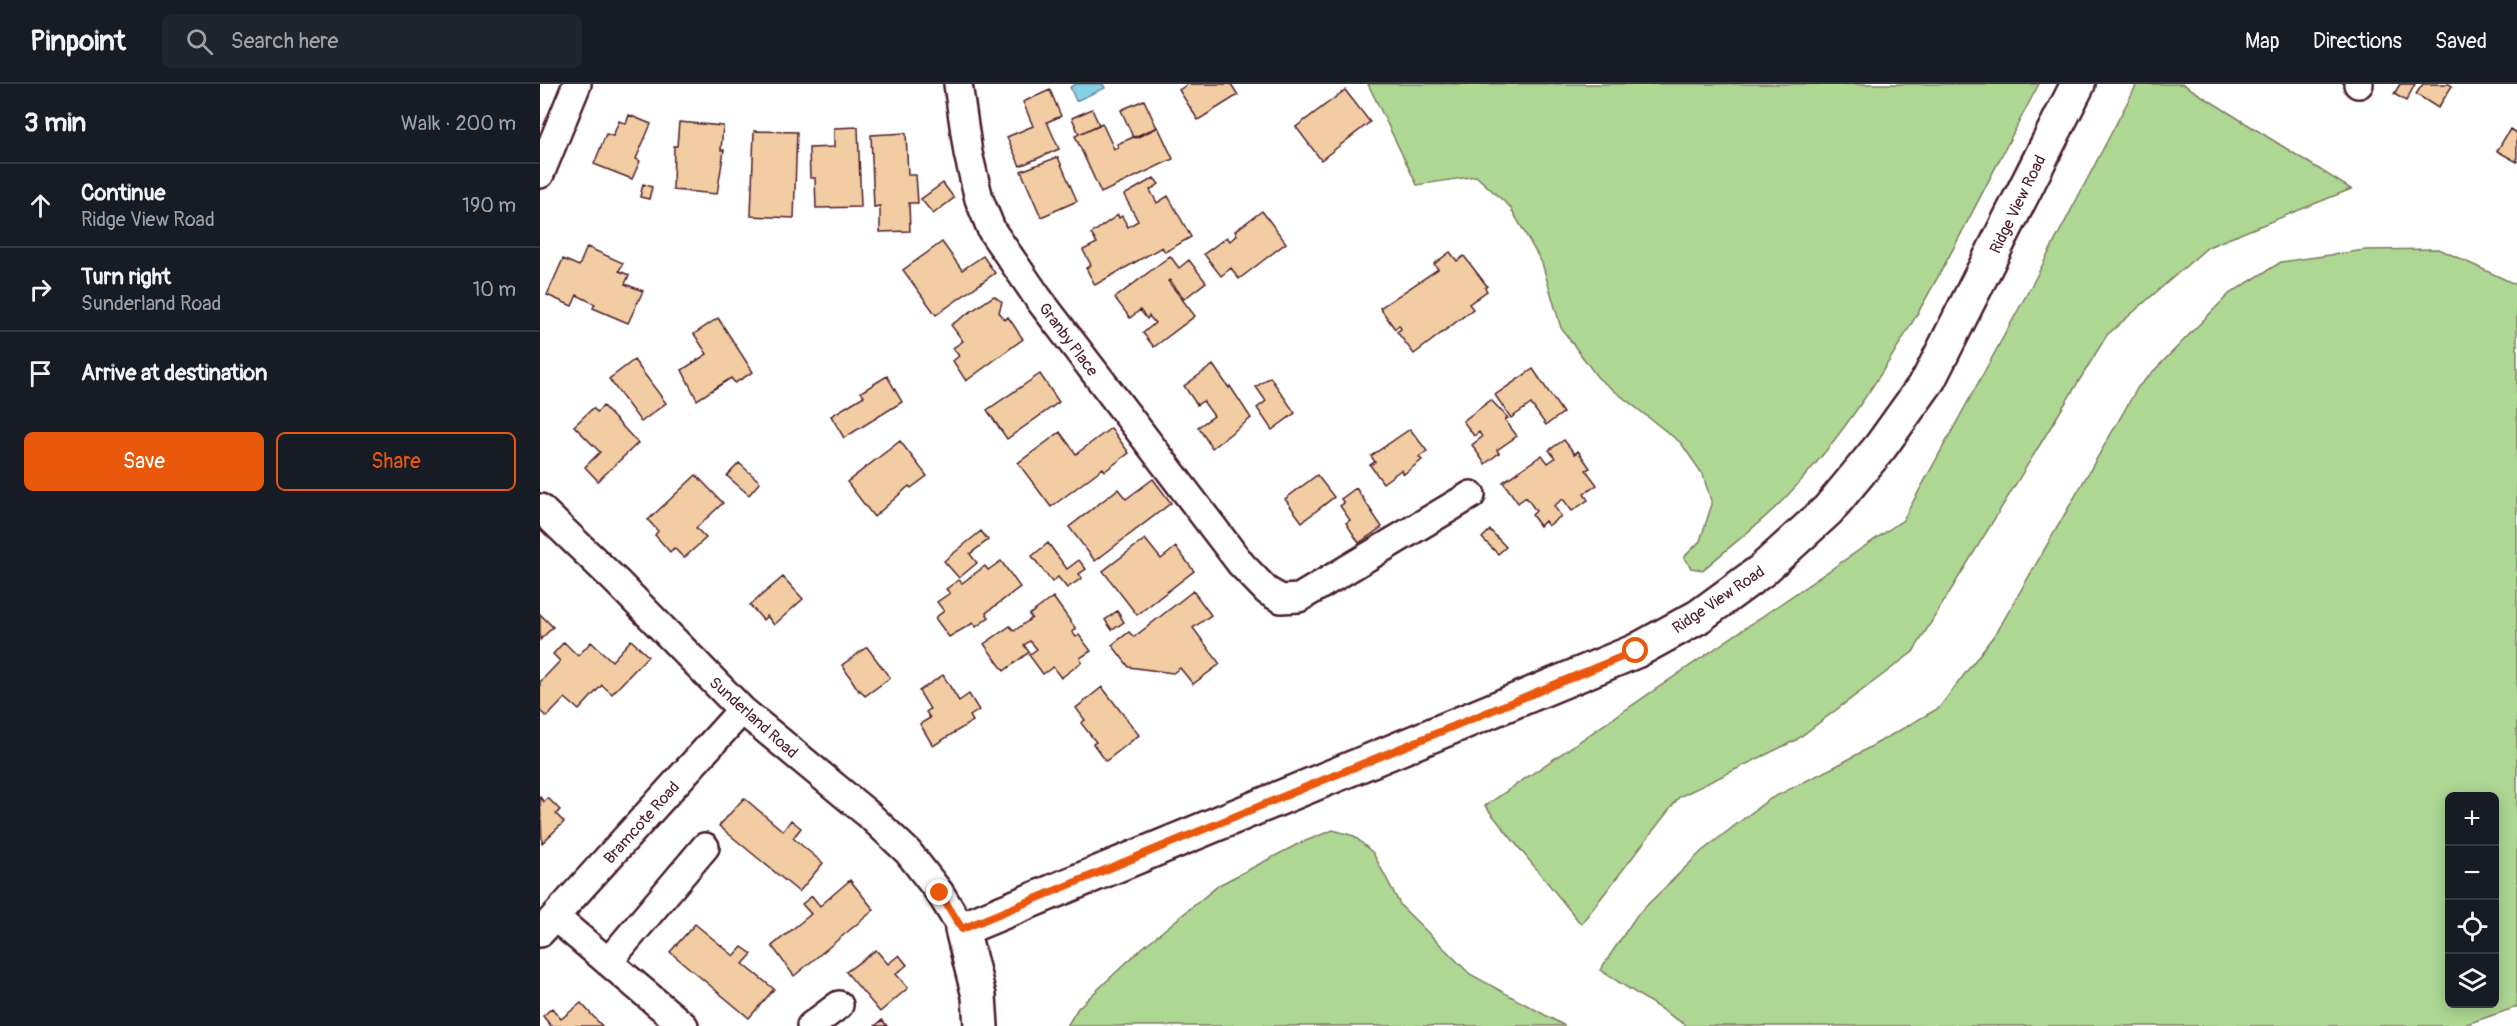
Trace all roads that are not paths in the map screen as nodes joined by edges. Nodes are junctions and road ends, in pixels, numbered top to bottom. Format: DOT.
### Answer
graph roads {
  1 [pos="577,84"];
  2 [pos="958,84"];
  3 [pos="2078,84"];
  4 [pos="540,174"];
  5 [pos="1471,495"];
  6 [pos="540,508"];
  7 [pos="742,710"];
  8 [pos="705,847"];
  9 [pos="548,925"];
  10 [pos="962,929"];
  11 [pos="608,962"];
  12 [pos="838,1005"];
  13 [pos="684,1026"];
  14 [pos="811,1026"];
  15 [pos="981,1026"];
  1 -- 4 [label="street"];
  2 -- 5 [label="street, Granby Place"];
  3 -- 10 [label="street, Ridge View Road"];
  6 -- 7 [label="street, Sunderland Road"];
  7 -- 9 [label="street, Bramcote Road"];
  7 -- 10 [label="street, Sunderland Road"];
  8 -- 11 [label="street"];
  9 -- 11 [label="street"];
  10 -- 15 [label="street"];
  11 -- 13 [label="street"];
  12 -- 14 [label="street"];
}
